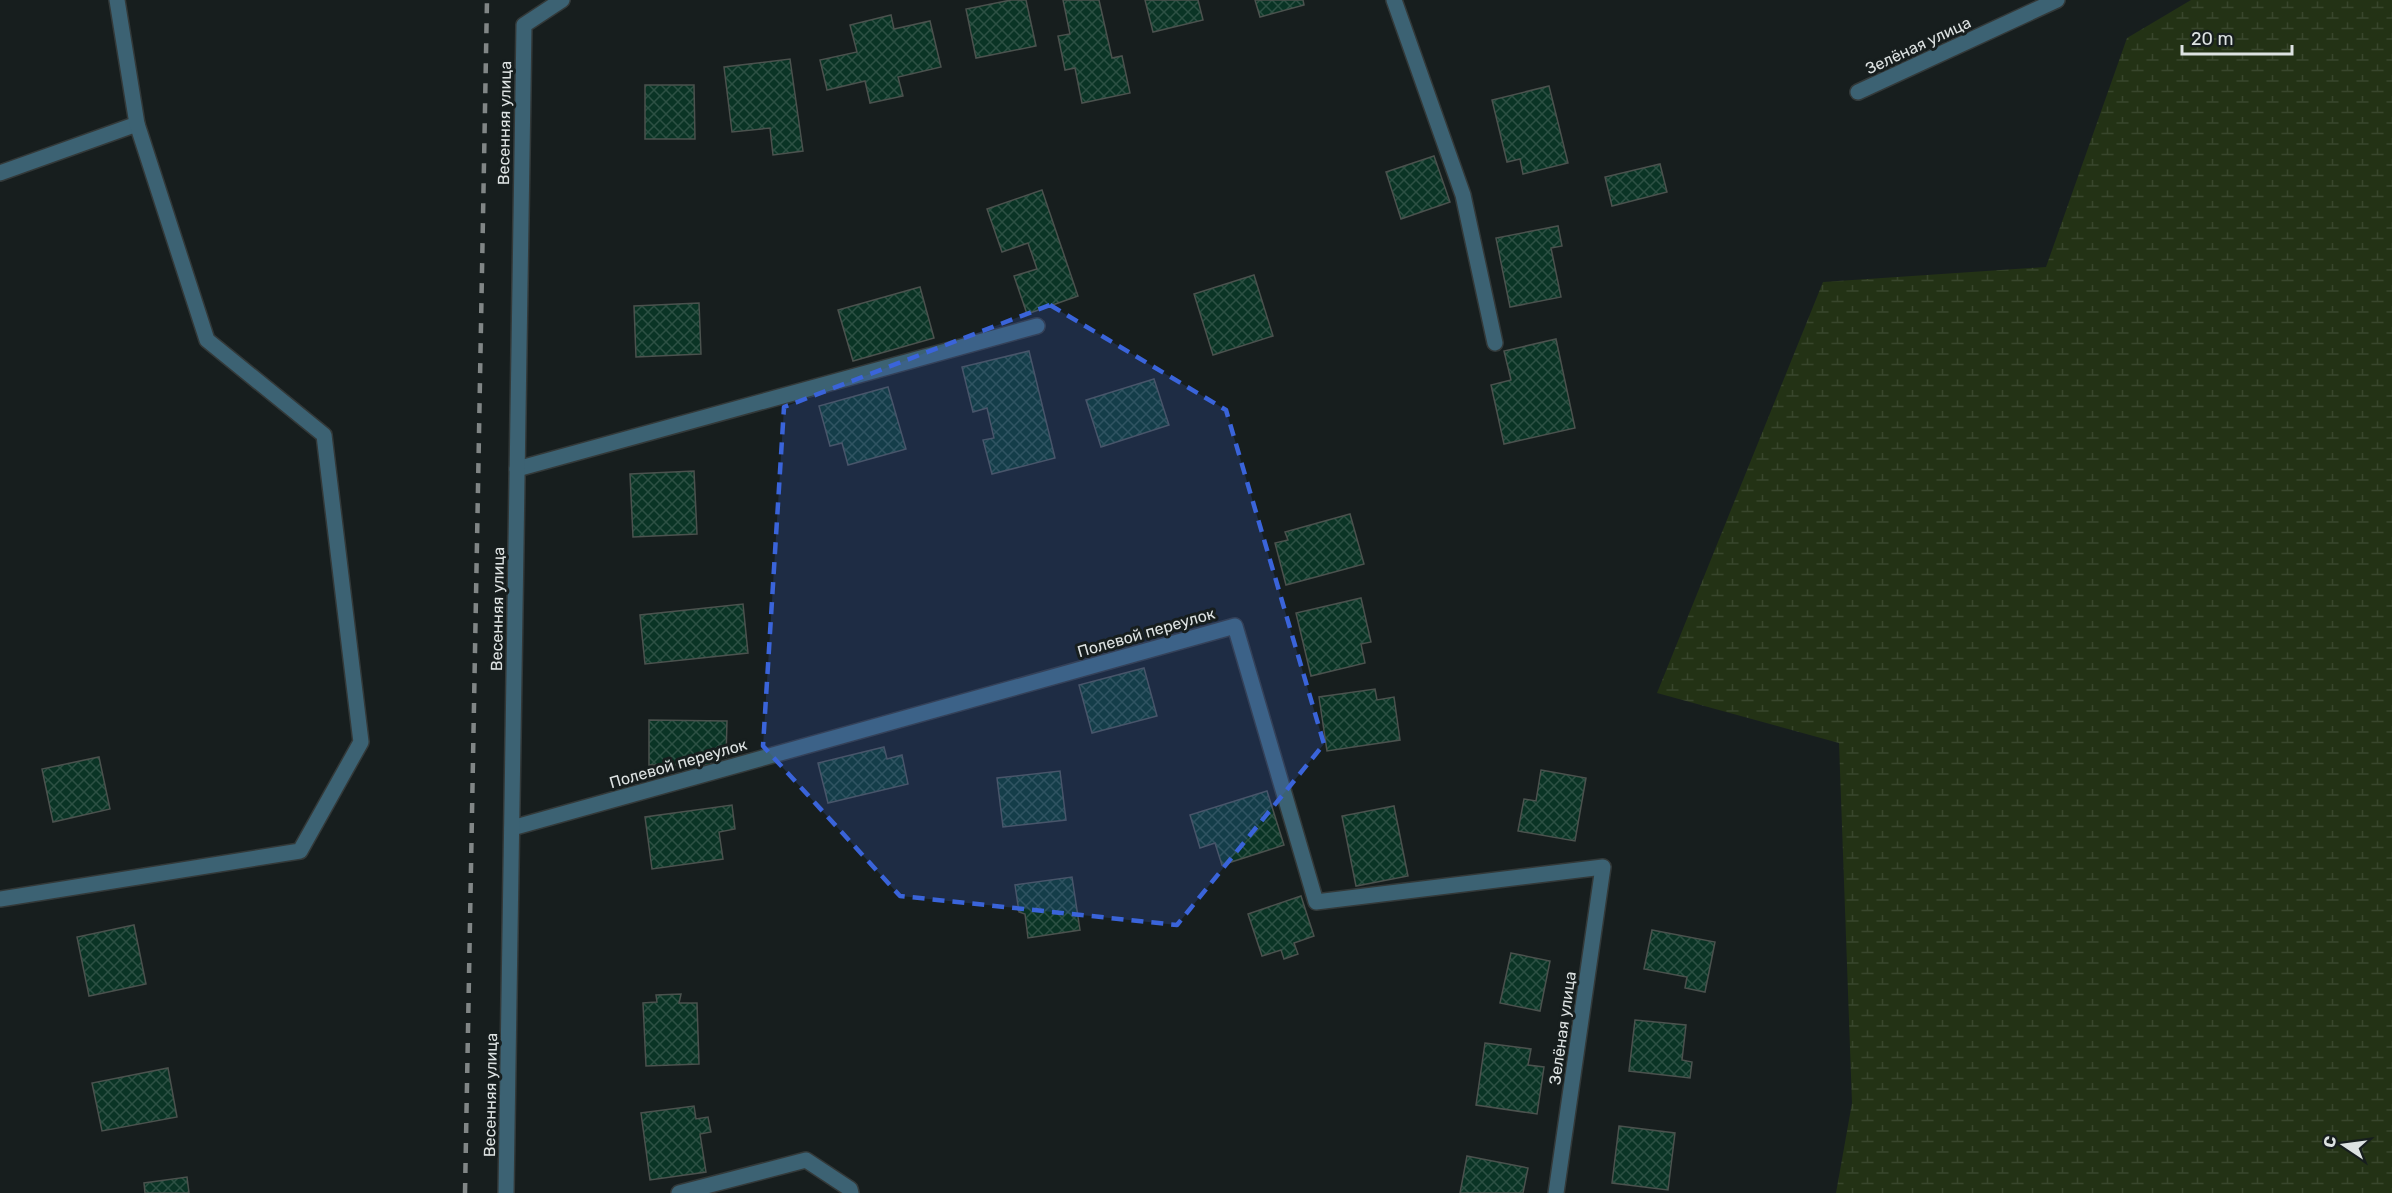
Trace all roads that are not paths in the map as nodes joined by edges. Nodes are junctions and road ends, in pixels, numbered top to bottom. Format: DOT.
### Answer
graph roads {
  1 [pos="117,0"];
  2 [pos="562,0"];
  3 [pos="1394,0"];
  4 [pos="2057,0"];
  5 [pos="1858,92"];
  6 [pos="137,124"];
  7 [pos="0,173"];
  8 [pos="1037,326"];
  9 [pos="1495,343"];
  10 [pos="517,469"];
  11 [pos="512,828"];
  12 [pos="1603,867"];
  13 [pos="0,899"];
  14 [pos="506,1193"];
  15 [pos="679,1193"];
  16 [pos="851,1193"];
  17 [pos="1556,1193"];
  1 -- 6 [label="street"];
  2 -- 10 [label="street, Весенняя улица"];
  3 -- 9 [label="street"];
  4 -- 5 [label="street, Зелёная улица"];
  6 -- 7 [label="street"];
  6 -- 13 [label="street"];
  8 -- 10 [label="street"];
  10 -- 11 [label="street, Весенняя улица"];
  11 -- 12 [label="street, Полевой переулок"];
  11 -- 14 [label="street, Весенняя улица"];
  12 -- 17 [label="street, Зелёная улица"];
  15 -- 16 [label="street"];
}
